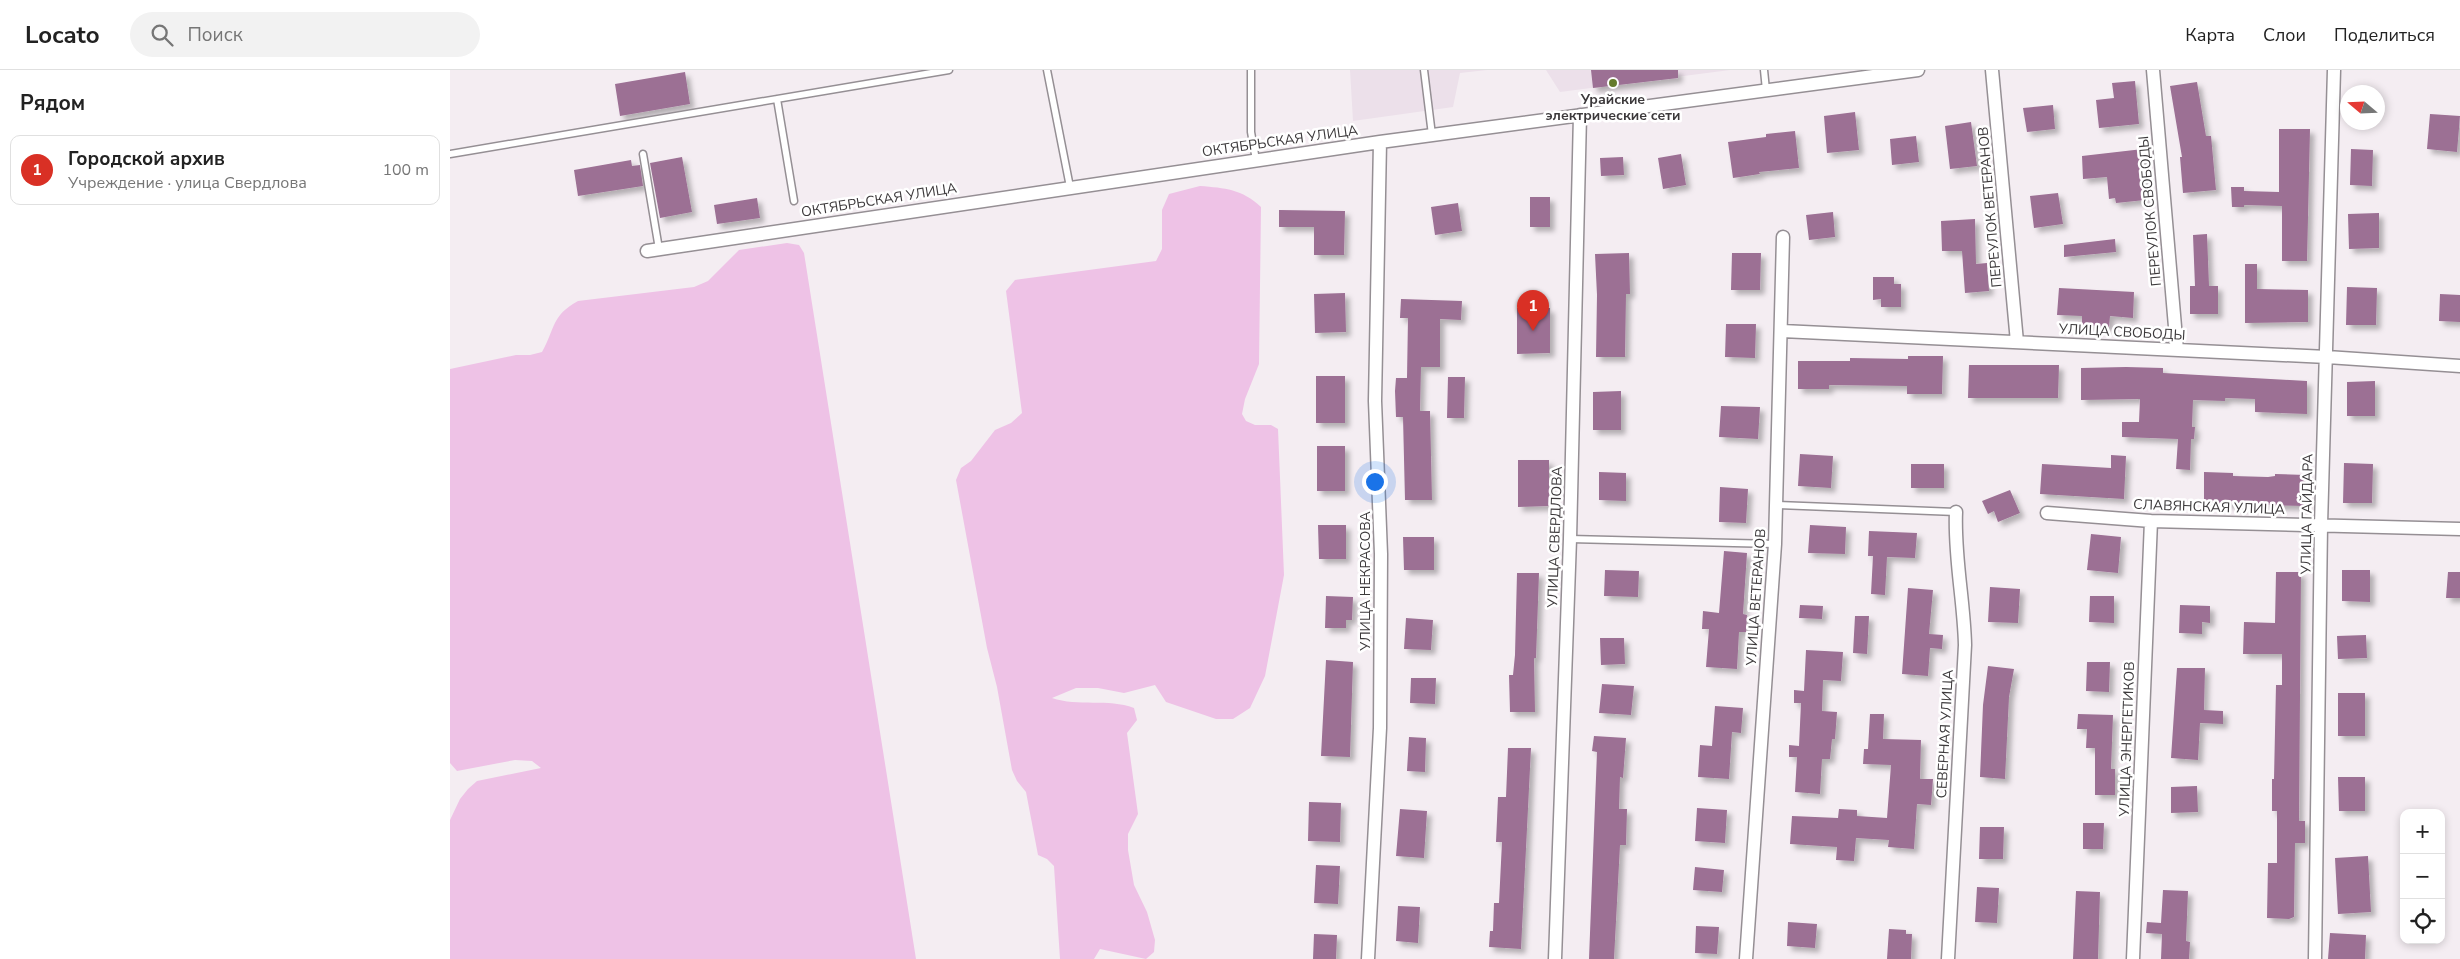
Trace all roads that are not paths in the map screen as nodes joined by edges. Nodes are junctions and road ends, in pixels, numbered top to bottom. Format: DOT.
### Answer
graph roads {
  1 [pos="950,70"];
  2 [pos="1047,70"];
  3 [pos="1251,70"];
  4 [pos="1424,70"];
  5 [pos="1764,70"];
  6 [pos="1918,70"];
  7 [pos="1992,70"];
  8 [pos="2153,70"];
  9 [pos="2334,70"];
  10 [pos="940,71"];
  11 [pos="1766,90"];
  12 [pos="777,99"];
  13 [pos="1580,115"];
  14 [pos="1432,135"];
  15 [pos="1380,142"];
  16 [pos="450,154"];
  17 [pos="643,154"];
  18 [pos="1256,160"];
  19 [pos="1070,186"];
  20 [pos="794,201"];
  21 [pos="1784,237"];
  22 [pos="653,250"];
  23 [pos="1782,331"];
  24 [pos="2017,342"];
  25 [pos="2177,350"];
  26 [pos="2327,357"];
  27 [pos="2460,366"];
  28 [pos="1777,504"];
  29 [pos="1956,512"];
  30 [pos="2047,513"];
  31 [pos="2151,520"];
  32 [pos="2321,526"];
  33 [pos="2460,529"];
  34 [pos="1570,539"];
  35 [pos="1775,544"];
  36 [pos="1368,959"];
  37 [pos="1555,959"];
  38 [pos="1746,959"];
  39 [pos="1948,959"];
  40 [pos="2132,959"];
  41 [pos="2315,959"];
  1 -- 10 [label="lane"];
  2 -- 19 [label="lane"];
  3 -- 18 [label="lane"];
  4 -- 14 [label="lane"];
  5 -- 11 [label="lane"];
  6 -- 11 [label="street, ОКТЯБРЬСКАЯ УЛИЦА"];
  7 -- 24 [label="street, ПЕРЕУЛОК ВЕТЕРАНОВ"];
  8 -- 25 [label="street, ПЕРЕУЛОК СВОБОДЫ"];
  9 -- 26 [label="street, УЛИЦА ГАЙДАРА"];
  10 -- 12 [label="lane"];
  11 -- 13 [label="street, ОКТЯБРЬСКАЯ УЛИЦА"];
  12 -- 16 [label="lane"];
  12 -- 20 [label="lane"];
  13 -- 14 [label="street, ОКТЯБРЬСКАЯ УЛИЦА"];
  13 -- 34 [label="street, УЛИЦА СВЕРДЛОВА"];
  14 -- 15 [label="street, ОКТЯБРЬСКАЯ УЛИЦА"];
  15 -- 18 [label="street, ОКТЯБРЬСКАЯ УЛИЦА"];
  15 -- 36 [label="street, УЛИЦА НЕКРАСОВА"];
  17 -- 22 [label="lane"];
  18 -- 19 [label="street, ОКТЯБРЬСКАЯ УЛИЦА"];
  19 -- 22 [label="street, ОКТЯБРЬСКАЯ УЛИЦА"];
  21 -- 23 [label="street, УЛИЦА ВЕТЕРАНОВ"];
  23 -- 24 [label="street, УЛИЦА СВОБОДЫ"];
  23 -- 28 [label="street, УЛИЦА ВЕТЕРАНОВ"];
  24 -- 25 [label="street, УЛИЦА СВОБОДЫ"];
  25 -- 26 [label="street, УЛИЦА СВОБОДЫ"];
  26 -- 27 [label="street, УЛИЦА СВОБОДЫ"];
  26 -- 32 [label="street, УЛИЦА ГАЙДАРА"];
  28 -- 29 [label="lane"];
  28 -- 35 [label="street, УЛИЦА ВЕТЕРАНОВ"];
  29 -- 39 [label="street, СЕВЕРНАЯ УЛИЦА"];
  30 -- 31 [label="street, СЛАВЯНСКАЯ УЛИЦА"];
  31 -- 32 [label="street, СЛАВЯНСКАЯ УЛИЦА"];
  31 -- 40 [label="street, УЛИЦА ЭНЕРГЕТИКОВ"];
  32 -- 33 [label="street, СЛАВЯНСКАЯ УЛИЦА"];
  32 -- 41 [label="street, УЛИЦА ГАЙДАРА"];
  34 -- 35 [label="lane"];
  34 -- 37 [label="street, УЛИЦА СВЕРДЛОВА"];
  35 -- 38 [label="street, УЛИЦА ВЕТЕРАНОВ"];
}
